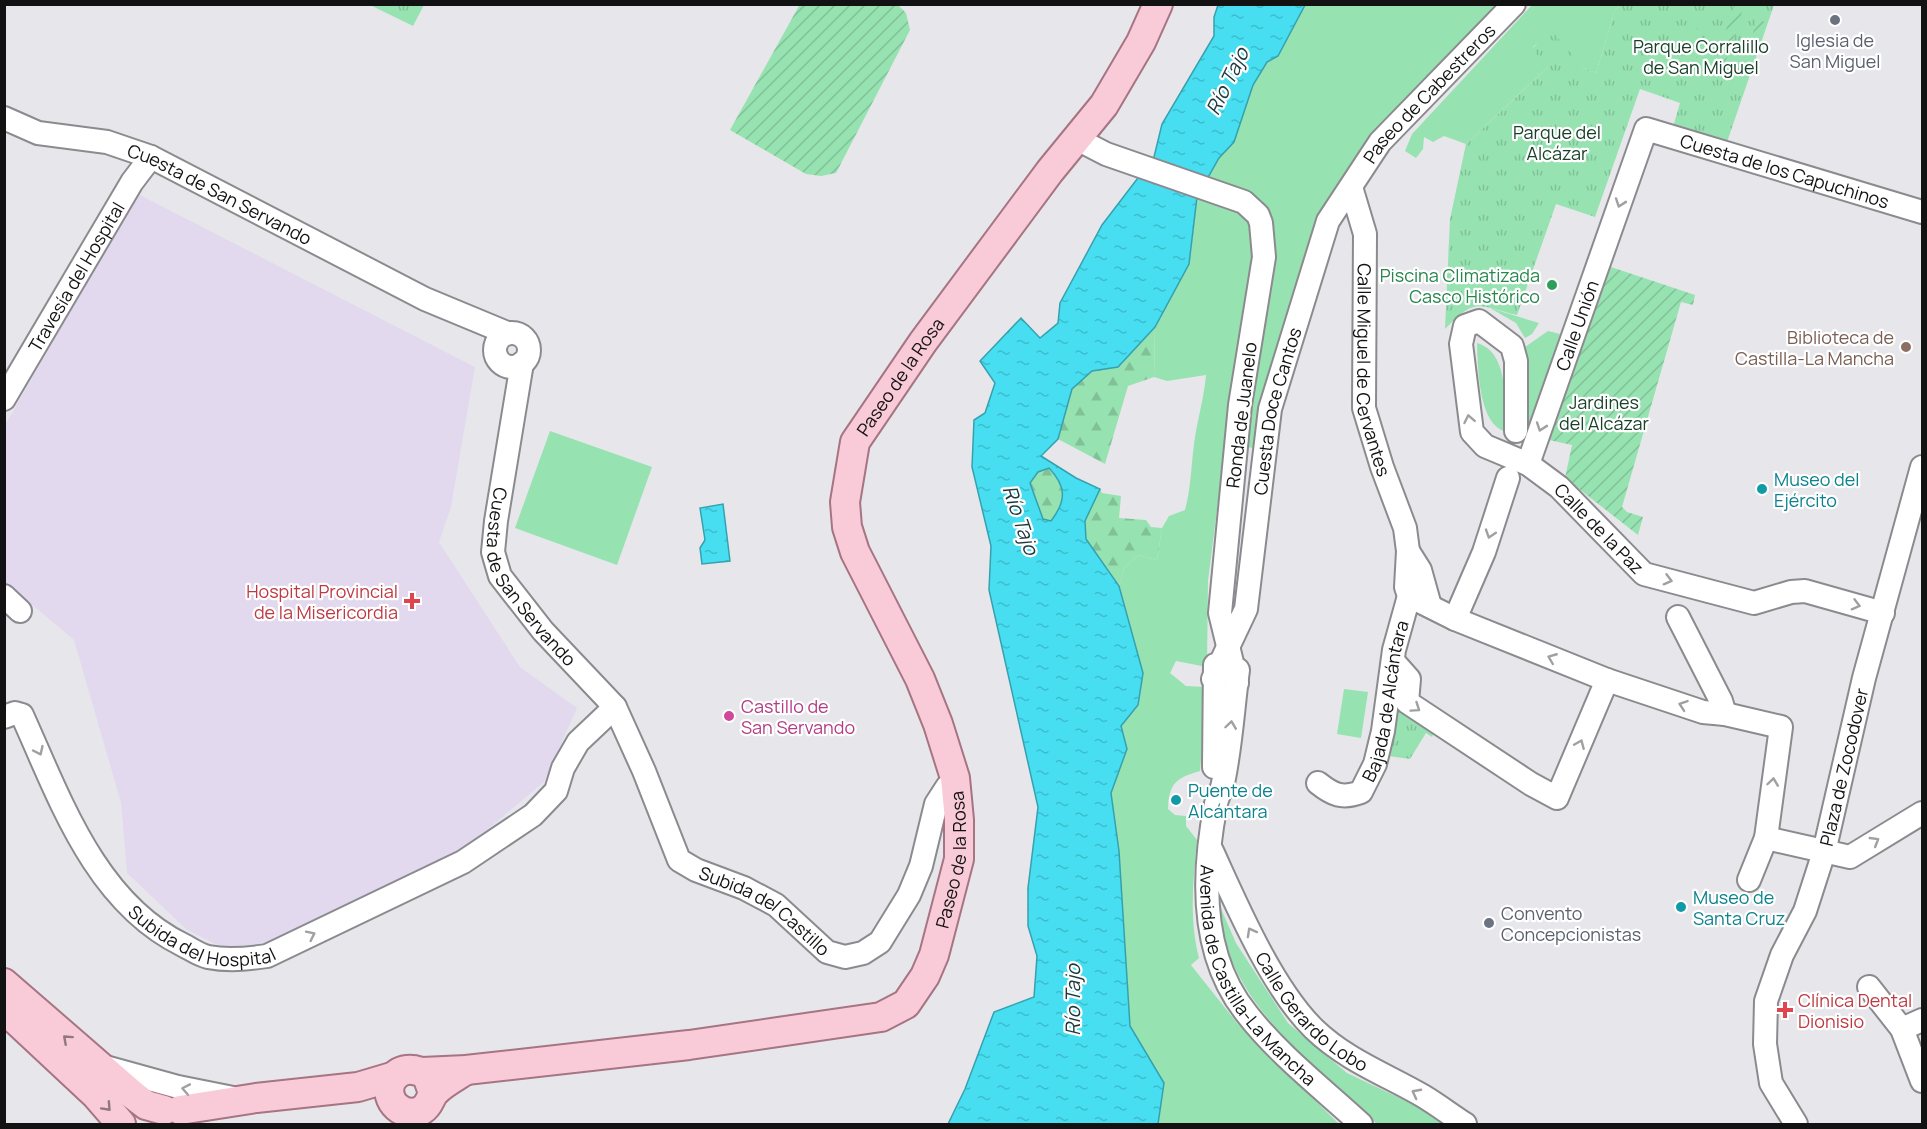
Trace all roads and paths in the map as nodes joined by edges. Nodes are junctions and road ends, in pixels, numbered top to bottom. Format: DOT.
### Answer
graph roads {
  1 [pos="1158,4"];
  2 [pos="1514,4"];
  3 [pos="4,118"];
  4 [pos="1646,129"];
  5 [pos="1077,139"];
  6 [pos="151,157"];
  7 [pos="1351,187"];
  8 [pos="1923,212"];
  9 [pos="425,299"];
  10 [pos="507,352"];
  11 [pos="4,399"];
  12 [pos="1516,431"];
  13 [pos="1528,464"];
  14 [pos="1923,467"];
  15 [pos="1508,478"];
  16 [pos="1413,587"];
  17 [pos="1246,609"];
  18 [pos="1220,613"];
  19 [pos="1883,613"];
  20 [pos="1678,617"];
  21 [pos="1455,619"];
  22 [pos="1228,645"];
  23 [pos="1393,661"];
  24 [pos="1213,679"];
  25 [pos="1607,680"];
  26 [pos="1237,683"];
  27 [pos="615,707"];
  28 [pos="1725,714"];
  29 [pos="4,717"];
  30 [pos="623,730"];
  31 [pos="583,737"];
  32 [pos="1318,783"];
  33 [pos="956,786"];
  34 [pos="1216,803"];
  35 [pos="1922,815"];
  36 [pos="1766,838"];
  37 [pos="1211,850"];
  38 [pos="1824,852"];
  39 [pos="1749,880"];
  40 [pos="4,983"];
  41 [pos="1869,987"];
  42 [pos="4,1009"];
  43 [pos="1923,1020"];
  44 [pos="1902,1029"];
  45 [pos="94,1064"];
  46 [pos="417,1080"];
  47 [pos="1923,1081"];
  48 [pos="358,1087"];
  49 [pos="249,1099"];
  50 [pos="172,1110"];
  51 [pos="406,1114"];
  52 [pos="121,1125"];
  53 [pos="139,1125"];
  54 [pos="207,1125"];
  55 [pos="228,1125"];
  56 [pos="1361,1125"];
  57 [pos="1465,1125"];
  58 [pos="1796,1125"];
  1 -- 5 [label="main road, Paseo de la Rosa"];
  2 -- 7 [label="street, Paseo de Cabestreros"];
  3 -- 6 [label="street, Cuesta de San Servando"];
  4 -- 8 [label="street, Cuesta de los Capuchinos"];
  4 -- 13 [label="street, Calle Unión, one-way"];
  5 -- 18 [label="street, Ronda de Juanelo"];
  5 -- 33 [label="main road, Paseo de la Rosa"];
  6 -- 9 [label="street, Cuesta de San Servando"];
  6 -- 11 [label="street, Travesía del Hospital"];
  7 -- 16 [label="street, Calle Miguel de Cervantes"];
  7 -- 17 [label="street, Cuesta Doce Cantos"];
  9 -- 10 [label="street"];
  9 -- 10 [label="street"];
  10 -- 27 [label="street, Cuesta de San Servando"];
  13 -- 12 [label="street, one-way"];
  13 -- 19 [label="street, Calle de la Paz, one-way"];
  14 -- 19 [label="street, Plaza de Zocodover"];
  15 -- 21 [label="street, one-way"];
  16 -- 21 [label="street, Calle Miguel de Cervantes"];
  16 -- 23 [label="street, Bajada de Alcántara"];
  17 -- 22 [label="street, Cuesta Doce Cantos"];
  17 -- 26 [label="street"];
  18 -- 22 [label="street, Ronda de Juanelo"];
  18 -- 24 [label="street"];
  19 -- 38 [label="street, Plaza de Zocodover"];
  20 -- 28 [label="street"];
  25 -- 21 [label="street, Calle Miguel de Cervantes, one-way"];
  22 -- 24 [label="street, Cuesta Doce Cantos"];
  22 -- 26 [label="street, Ronda de Juanelo"];
  23 -- 25 [label="street, one-way"];
  23 -- 32 [label="street, Bajada de Alcántara"];
  24 -- 34 [label="street"];
  28 -- 25 [label="street, Calle Miguel de Cervantes, one-way"];
  34 -- 26 [label="street, one-way"];
  27 -- 30 [label="street, Cuesta de San Servando"];
  27 -- 31 [label="street"];
  36 -- 28 [label="street, Calle Miguel de Cervantes, one-way"];
  29 -- 31 [label="street, Subida del Hospital, one-way"];
  30 -- 31 [label="street"];
  30 -- 33 [label="street, Subida del Castillo"];
  33 -- 46 [label="main road, Paseo de la Rosa"];
  34 -- 37 [label="street, Avenida de Castilla-La Mancha"];
  38 -- 35 [label="street, Plaza de Zocodover, one-way"];
  36 -- 38 [label="street"];
  36 -- 39 [label="street"];
  37 -- 56 [label="street, Avenida de Castilla-La Mancha"];
  57 -- 37 [label="street, Calle Gerardo Lobo, one-way"];
  38 -- 58 [label="street"];
  45 -- 40 [label="main road, Paseo de la Rosa, one-way"];
  41 -- 44 [label="street"];
  42 -- 52 [label="main road, one-way"];
  43 -- 44 [label="street"];
  44 -- 47 [label="street"];
  49 -- 45 [label="street, Paseo de la Rosa, one-way"];
  45 -- 50 [label="main road, Paseo de la Rosa"];
  46 -- 48 [label="main road, Paseo de la Rosa"];
  46 -- 51 [label="main road, Paseo de la Rosa"];
  46 -- 51 [label="main road"];
  48 -- 49 [label="main road, Paseo de la Rosa"];
  48 -- 51 [label="main road"];
  49 -- 50 [label="main road, Paseo de la Rosa"];
  49 -- 55 [label="main road"];
  50 -- 53 [label="main road"];
  50 -- 54 [label="main road"];
}
